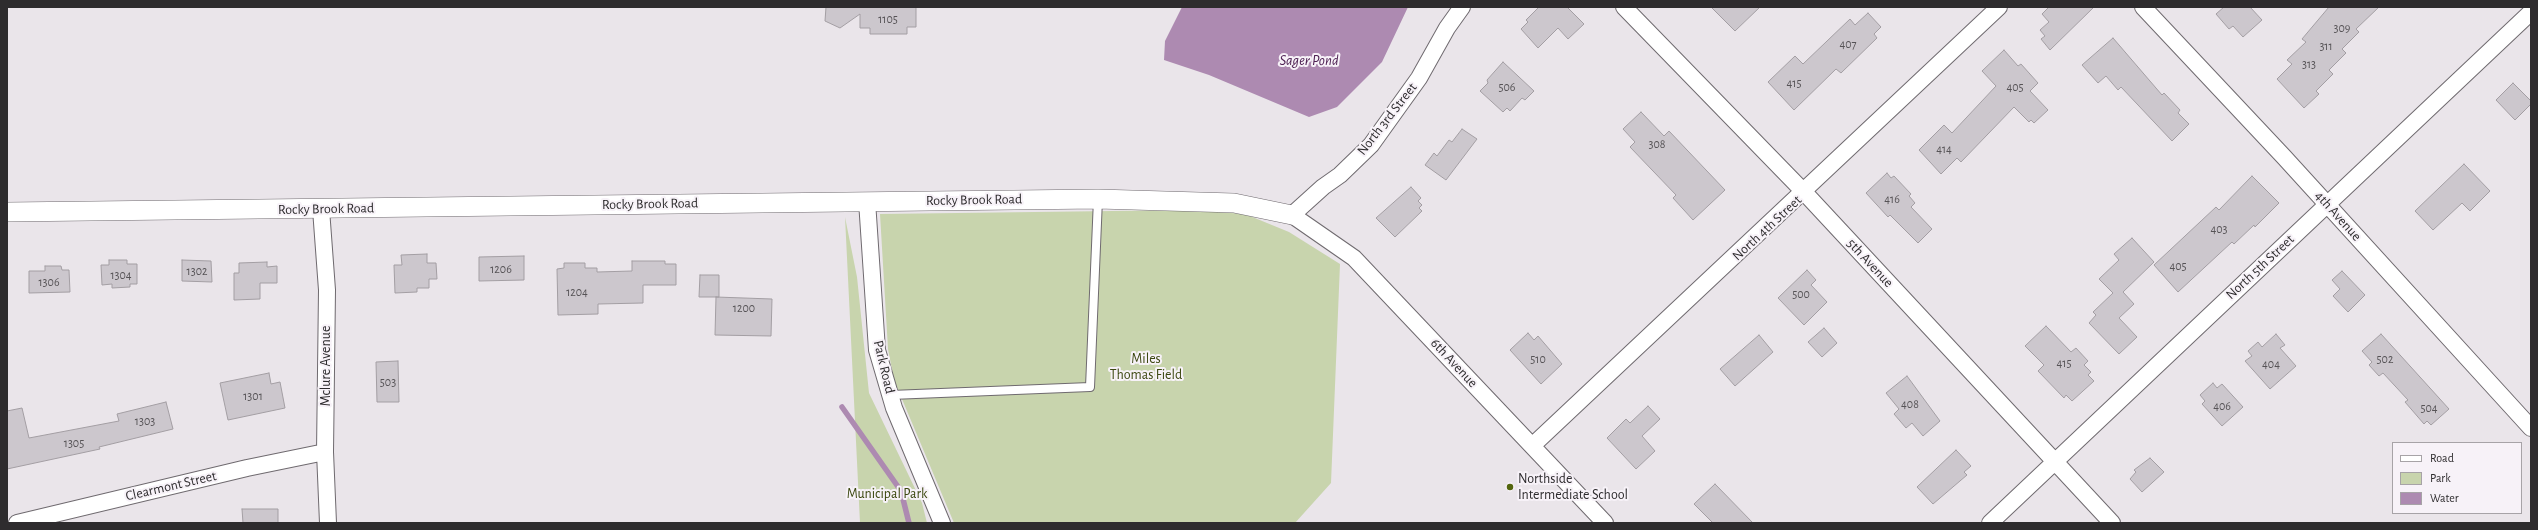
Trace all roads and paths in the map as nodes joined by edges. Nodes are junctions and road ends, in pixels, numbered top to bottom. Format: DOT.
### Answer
graph roads {
  1 [pos="1462,7"];
  2 [pos="1624,7"];
  3 [pos="1999,7"];
  4 [pos="2143,7"];
  5 [pos="2531,12"];
  6 [pos="1804,192"];
  7 [pos="1098,199"];
  8 [pos="867,202"];
  9 [pos="2327,204"];
  10 [pos="321,209"];
  11 [pos="7,212"];
  12 [pos="1292,215"];
  13 [pos="891,395"];
  14 [pos="2531,428"];
  15 [pos="1532,446"];
  16 [pos="325,452"];
  17 [pos="2054,462"];
  18 [pos="17,523"];
  19 [pos="328,523"];
  20 [pos="942,523"];
  21 [pos="1605,523"];
  22 [pos="1990,523"];
  23 [pos="2112,523"];
  1 -- 12 [label="street, North 3rd Street"];
  2 -- 6 [label="street, 5th Avenue"];
  3 -- 6 [label="street, North 4th Street"];
  4 -- 9 [label="street, 4th Avenue"];
  5 -- 9 [label="street, North 5th Street"];
  6 -- 15 [label="street, North 4th Street"];
  6 -- 17 [label="street, 5th Avenue"];
  7 -- 8 [label="street, Rocky Brook Road"];
  7 -- 12 [label="street, Rocky Brook Road"];
  7 -- 13 [label="lane"];
  8 -- 10 [label="street, Rocky Brook Road"];
  8 -- 13 [label="street, Park Road"];
  9 -- 14 [label="street, 4th Avenue"];
  9 -- 17 [label="street, North 5th Street"];
  10 -- 11 [label="street, Rocky Brook Road"];
  10 -- 16 [label="street, Mclure Avenue"];
  12 -- 15 [label="street, 6th Avenue"];
  13 -- 20 [label="street, Park Road"];
  15 -- 21 [label="street, 6th Avenue"];
  16 -- 18 [label="street, Clearmont Street"];
  16 -- 19 [label="street, Mclure Avenue"];
  17 -- 22 [label="street, North 5th Street"];
  17 -- 23 [label="street, 5th Avenue"];
}
